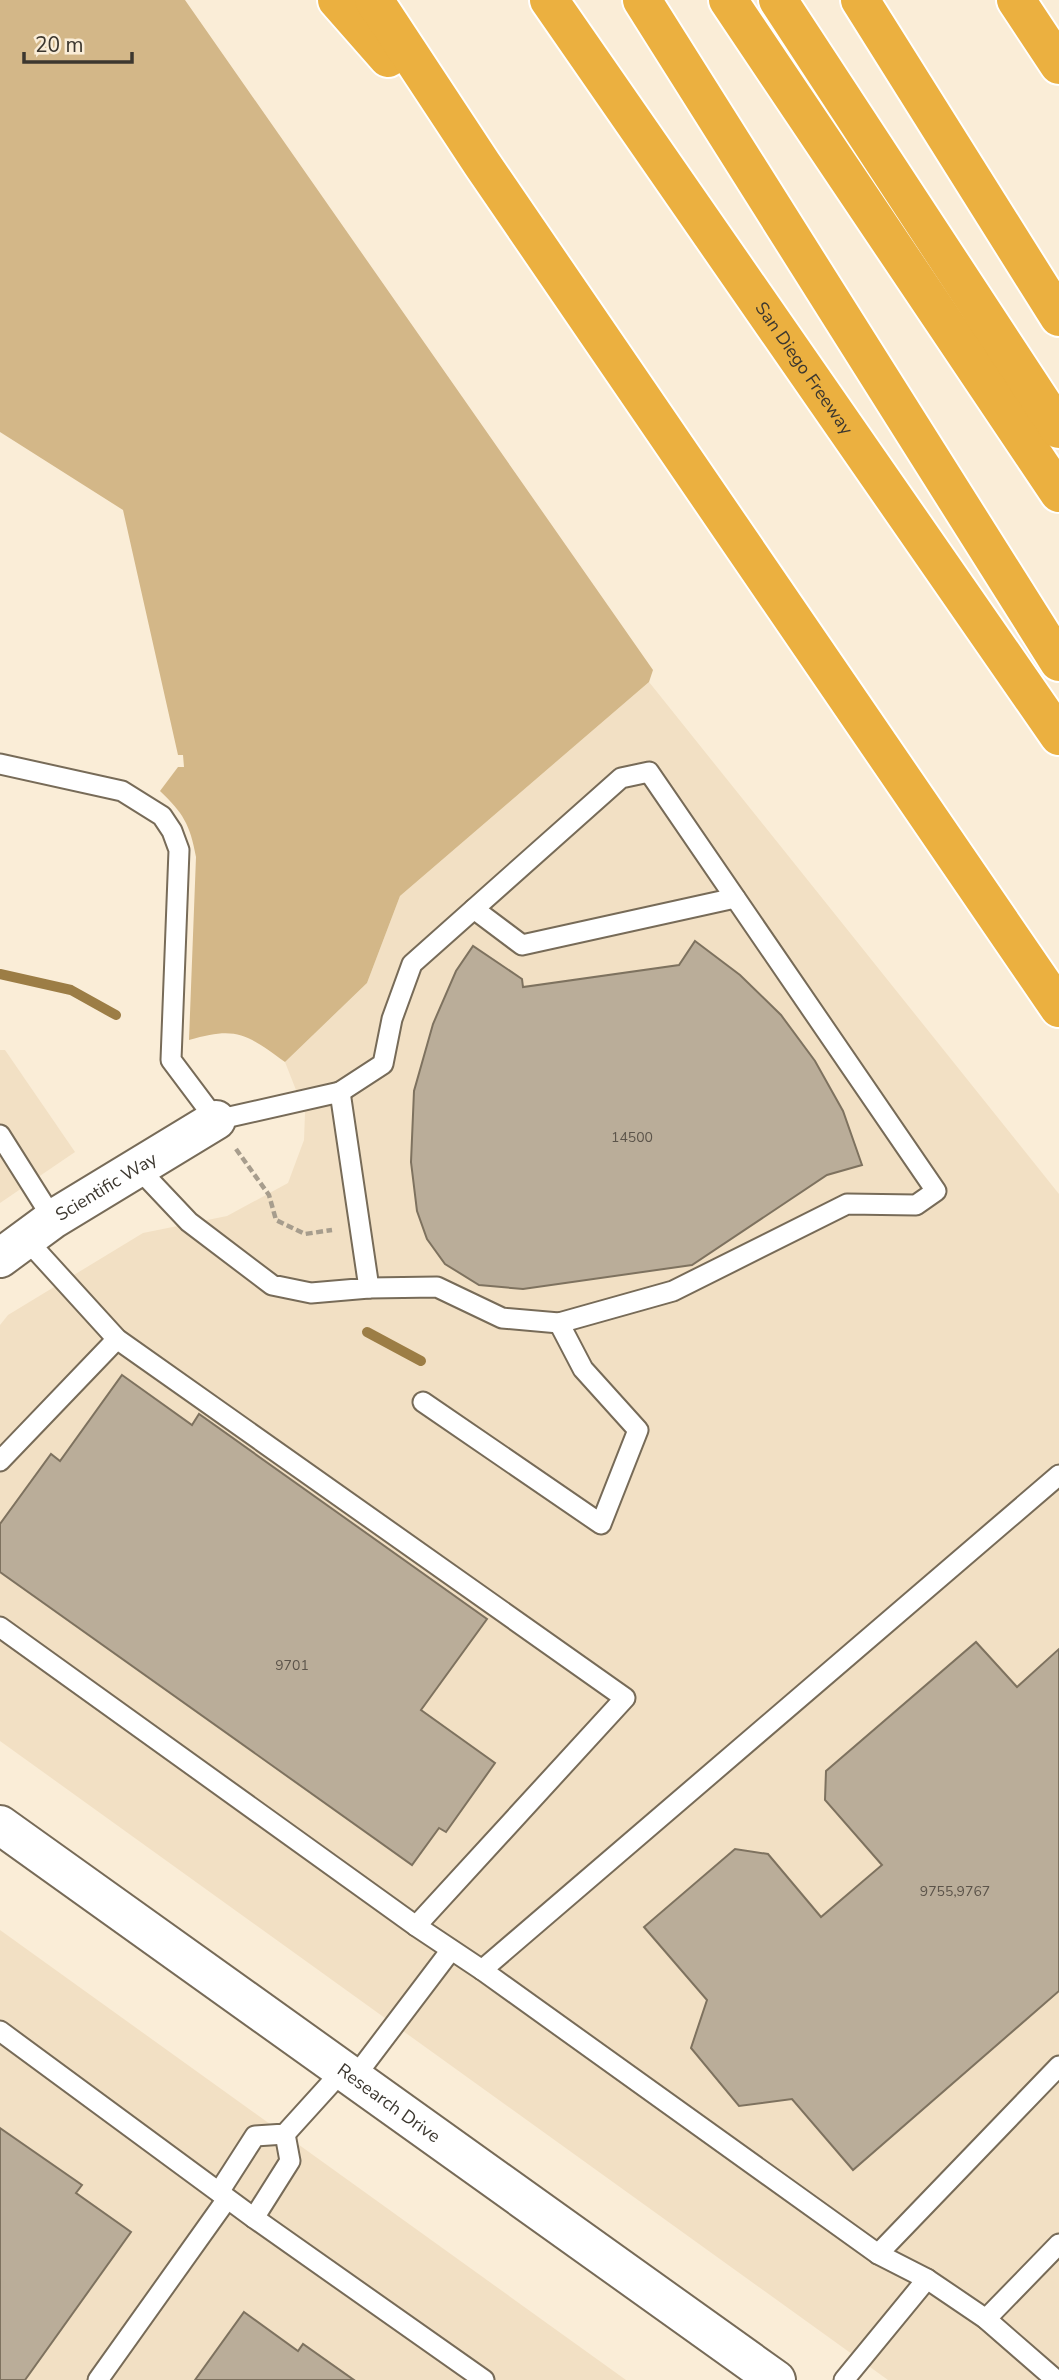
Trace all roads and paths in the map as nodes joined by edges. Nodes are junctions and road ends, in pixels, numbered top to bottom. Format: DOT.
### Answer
graph roads {
  1 [pos="337,0"];
  2 [pos="374,0"];
  3 [pos="549,0"];
  4 [pos="642,0"];
  5 [pos="729,0"];
  6 [pos="778,0"];
  7 [pos="860,0"];
  8 [pos="1016,0"];
  9 [pos="1059,65"];
  10 [pos="482,164"];
  11 [pos="1059,317"];
  12 [pos="1059,429"];
  13 [pos="1059,493"];
  14 [pos="1059,662"];
  15 [pos="1059,736"];
  16 [pos="0,764"];
  17 [pos="735,898"];
  18 [pos="474,909"];
  19 [pos="1059,1008"];
  20 [pos="340,1092"];
  21 [pos="215,1120"];
  22 [pos="0,1136"];
  23 [pos="137,1167"];
  24 [pos="361,1226"];
  25 [pos="26,1238"];
  26 [pos="369,1289"];
  27 [pos="559,1323"];
  28 [pos="117,1339"];
  29 [pos="423,1402"];
  30 [pos="0,1461"];
  31 [pos="1059,1475"];
  32 [pos="0,1627"];
  33 [pos="0,1825"];
  34 [pos="416,1926"];
  35 [pos="451,1950"];
  36 [pos="482,1970"];
  37 [pos="0,2032"];
  38 [pos="1059,2066"];
  39 [pos="349,2074"];
  40 [pos="285,2134"];
  41 [pos="223,2195"];
  42 [pos="254,2218"];
  43 [pos="1059,2244"];
  44 [pos="878,2253"];
  45 [pos="927,2279"];
  46 [pos="986,2319"];
  47 [pos="98,2380"];
  48 [pos="482,2380"];
  49 [pos="776,2380"];
  50 [pos="844,2380"];
  51 [pos="1056,2380"];
  1 -- 10 [label="highway"];
  2 -- 10 [label="highway"];
  3 -- 15 [label="highway, San Diego Freeway"];
  4 -- 14 [label="highway"];
  5 -- 13 [label="highway"];
  6 -- 12 [label="highway"];
  7 -- 11 [label="highway"];
  8 -- 9 [label="highway"];
  10 -- 19 [label="highway"];
  16 -- 21 [label="lane"];
  17 -- 18 [label="lane"];
  17 -- 18 [label="lane"];
  17 -- 27 [label="lane"];
  18 -- 20 [label="lane"];
  20 -- 21 [label="lane"];
  20 -- 24 [label="lane"];
  21 -- 23 [label="main road, Scientific Way"];
  21 -- 24 [label="path"];
  22 -- 25 [label="lane"];
  23 -- 25 [label="main road, Scientific Way"];
  23 -- 26 [label="lane"];
  24 -- 26 [label="lane"];
  25 -- 28 [label="lane"];
  26 -- 27 [label="lane"];
  27 -- 29 [label="lane"];
  28 -- 30 [label="lane"];
  28 -- 34 [label="lane"];
  31 -- 36 [label="lane"];
  32 -- 34 [label="lane"];
  33 -- 39 [label="main road, Research Drive"];
  34 -- 35 [label="lane"];
  35 -- 36 [label="lane"];
  35 -- 39 [label="lane"];
  36 -- 44 [label="lane"];
  37 -- 41 [label="lane"];
  38 -- 44 [label="lane"];
  39 -- 40 [label="lane"];
  39 -- 49 [label="main road, Research Drive"];
  40 -- 41 [label="lane"];
  40 -- 42 [label="lane"];
  41 -- 42 [label="lane"];
  41 -- 47 [label="lane"];
  42 -- 48 [label="lane"];
  43 -- 46 [label="lane"];
  44 -- 45 [label="lane"];
  45 -- 46 [label="lane"];
  45 -- 50 [label="lane"];
  46 -- 51 [label="lane"];
}
